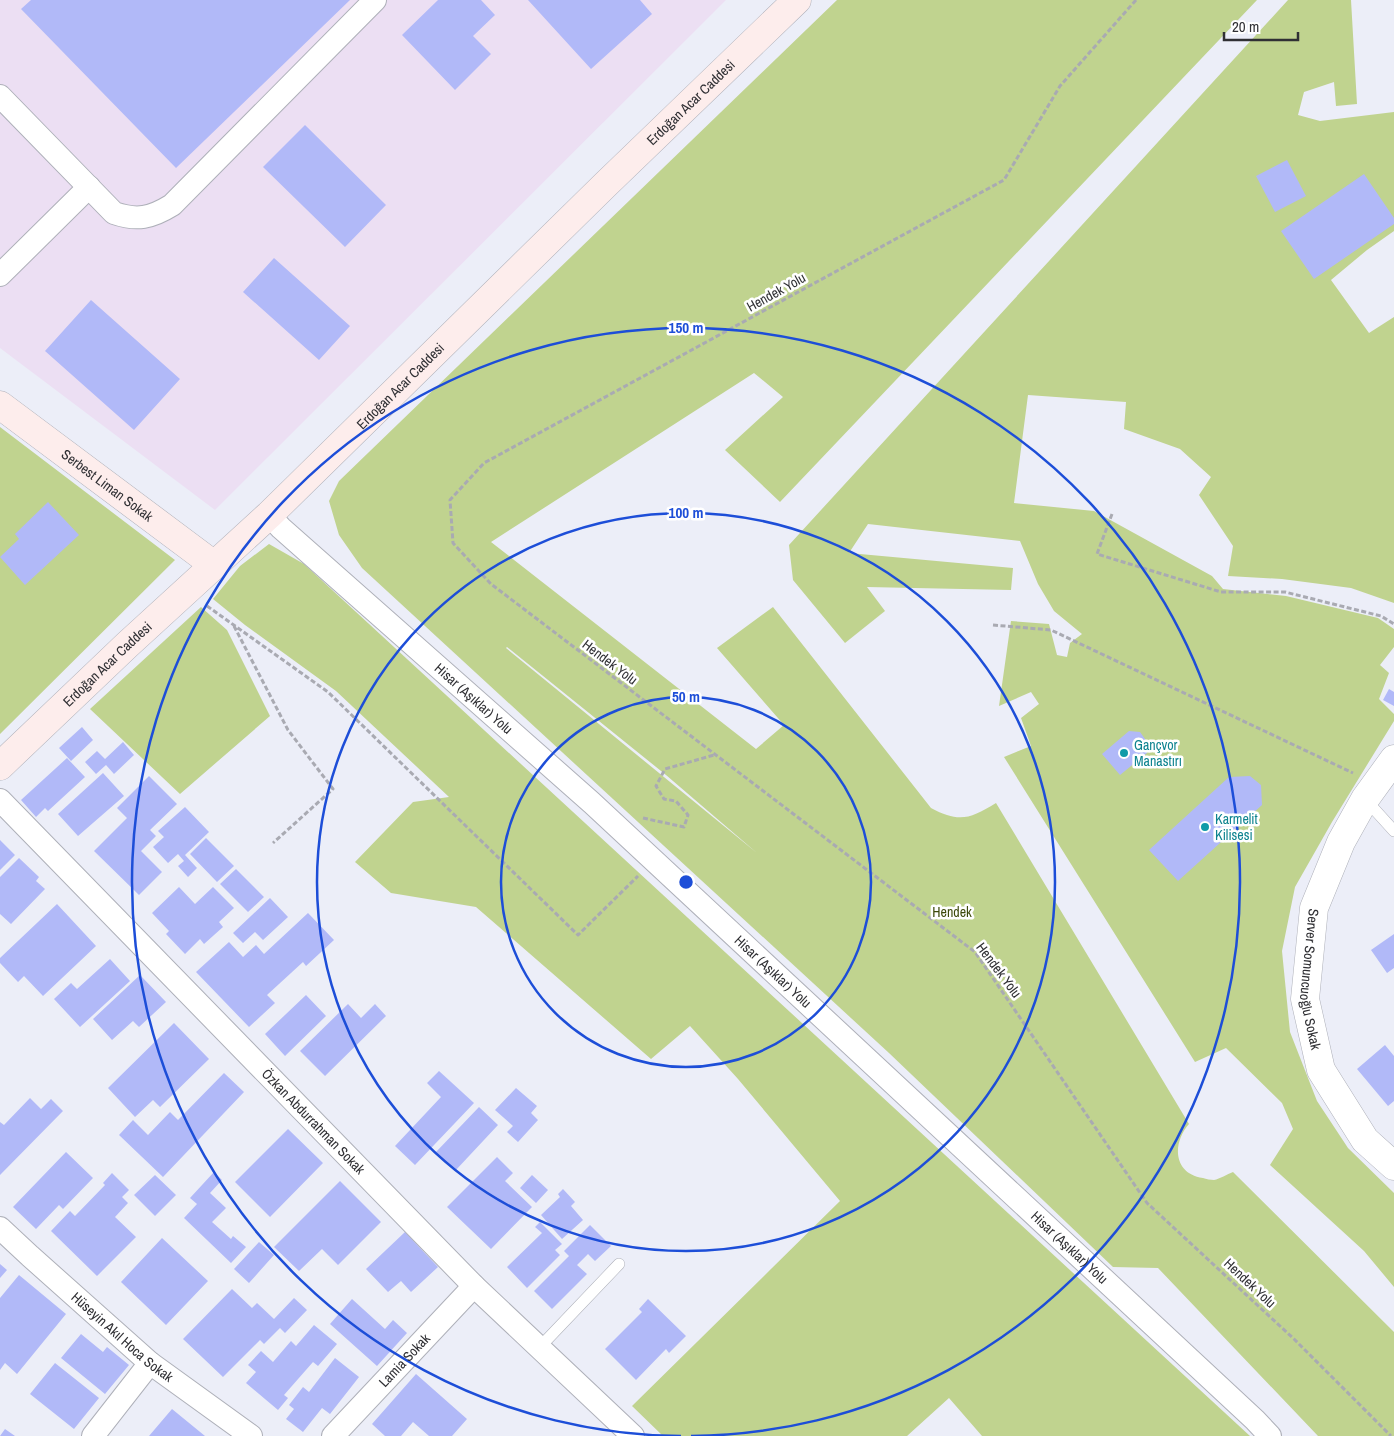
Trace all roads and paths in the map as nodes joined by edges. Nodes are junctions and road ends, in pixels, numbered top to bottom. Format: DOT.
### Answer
graph roads {
  1 [pos="375,0"];
  2 [pos="798,0"];
  3 [pos="1136,0"];
  4 [pos="0,96"];
  5 [pos="90,187"];
  6 [pos="0,275"];
  7 [pos="0,405"];
  8 [pos="270,514"];
  9 [pos="1112,514"];
  10 [pos="214,565"];
  11 [pos="186,591"];
  12 [pos="233,624"];
  13 [pos="1394,624"];
  14 [pos="992,626"];
  15 [pos="715,755"];
  16 [pos="1394,759"];
  17 [pos="0,766"];
  18 [pos="1371,791"];
  19 [pos="0,800"];
  20 [pos="638,816"];
  21 [pos="1394,831"];
  22 [pos="272,843"];
  23 [pos="654,860"];
  24 [pos="1394,1166"];
  25 [pos="0,1228"];
  26 [pos="619,1264"];
  27 [pos="474,1286"];
  28 [pos="539,1348"];
  29 [pos="150,1363"];
  30 [pos="93,1436"];
  31 [pos="251,1436"];
  32 [pos="334,1436"];
  33 [pos="633,1436"];
  34 [pos="1270,1436"];
  35 [pos="1391,1436"];
  1 -- 5 [label="street"];
  2 -- 8 [label="main road, Erdoğan Acar Caddesi"];
  3 -- 15 [label="path, Hendek Yolu"];
  4 -- 5 [label="street"];
  5 -- 6 [label="street"];
  7 -- 10 [label="main road, Serbest Liman Sokak"];
  8 -- 10 [label="main road, Erdoğan Acar Caddesi"];
  8 -- 23 [label="street, Hisar (Aşıklar) Yolu"];
  9 -- 13 [label="path"];
  10 -- 11 [label="main road, Erdoğan Acar Caddesi"];
  11 -- 12 [label="path"];
  11 -- 17 [label="main road, Erdoğan Acar Caddesi"];
  12 -- 22 [label="path"];
  12 -- 23 [label="path"];
  14 -- 18 [label="path"];
  15 -- 20 [label="path"];
  15 -- 35 [label="path, Hendek Yolu"];
  16 -- 18 [label="street, Server Somuncuoğlu Sokak"];
  18 -- 21 [label="lane"];
  18 -- 24 [label="street, Server Somuncuoğlu Sokak"];
  19 -- 27 [label="street, Özkan Abdurrahman Sokak"];
  23 -- 34 [label="street, Hisar (Aşıklar) Yolu"];
  25 -- 29 [label="street, Hüseyin Akıl Hoca Sokak"];
  26 -- 28 [label="lane"];
  27 -- 28 [label="street, Özkan Abdurrahman Sokak"];
  27 -- 32 [label="street, Lamia Sokak"];
  28 -- 33 [label="street, Özkan Abdurrahman Sokak"];
  29 -- 30 [label="street"];
  29 -- 31 [label="street, Hüseyin Akıl Hoca Sokak"];
}
